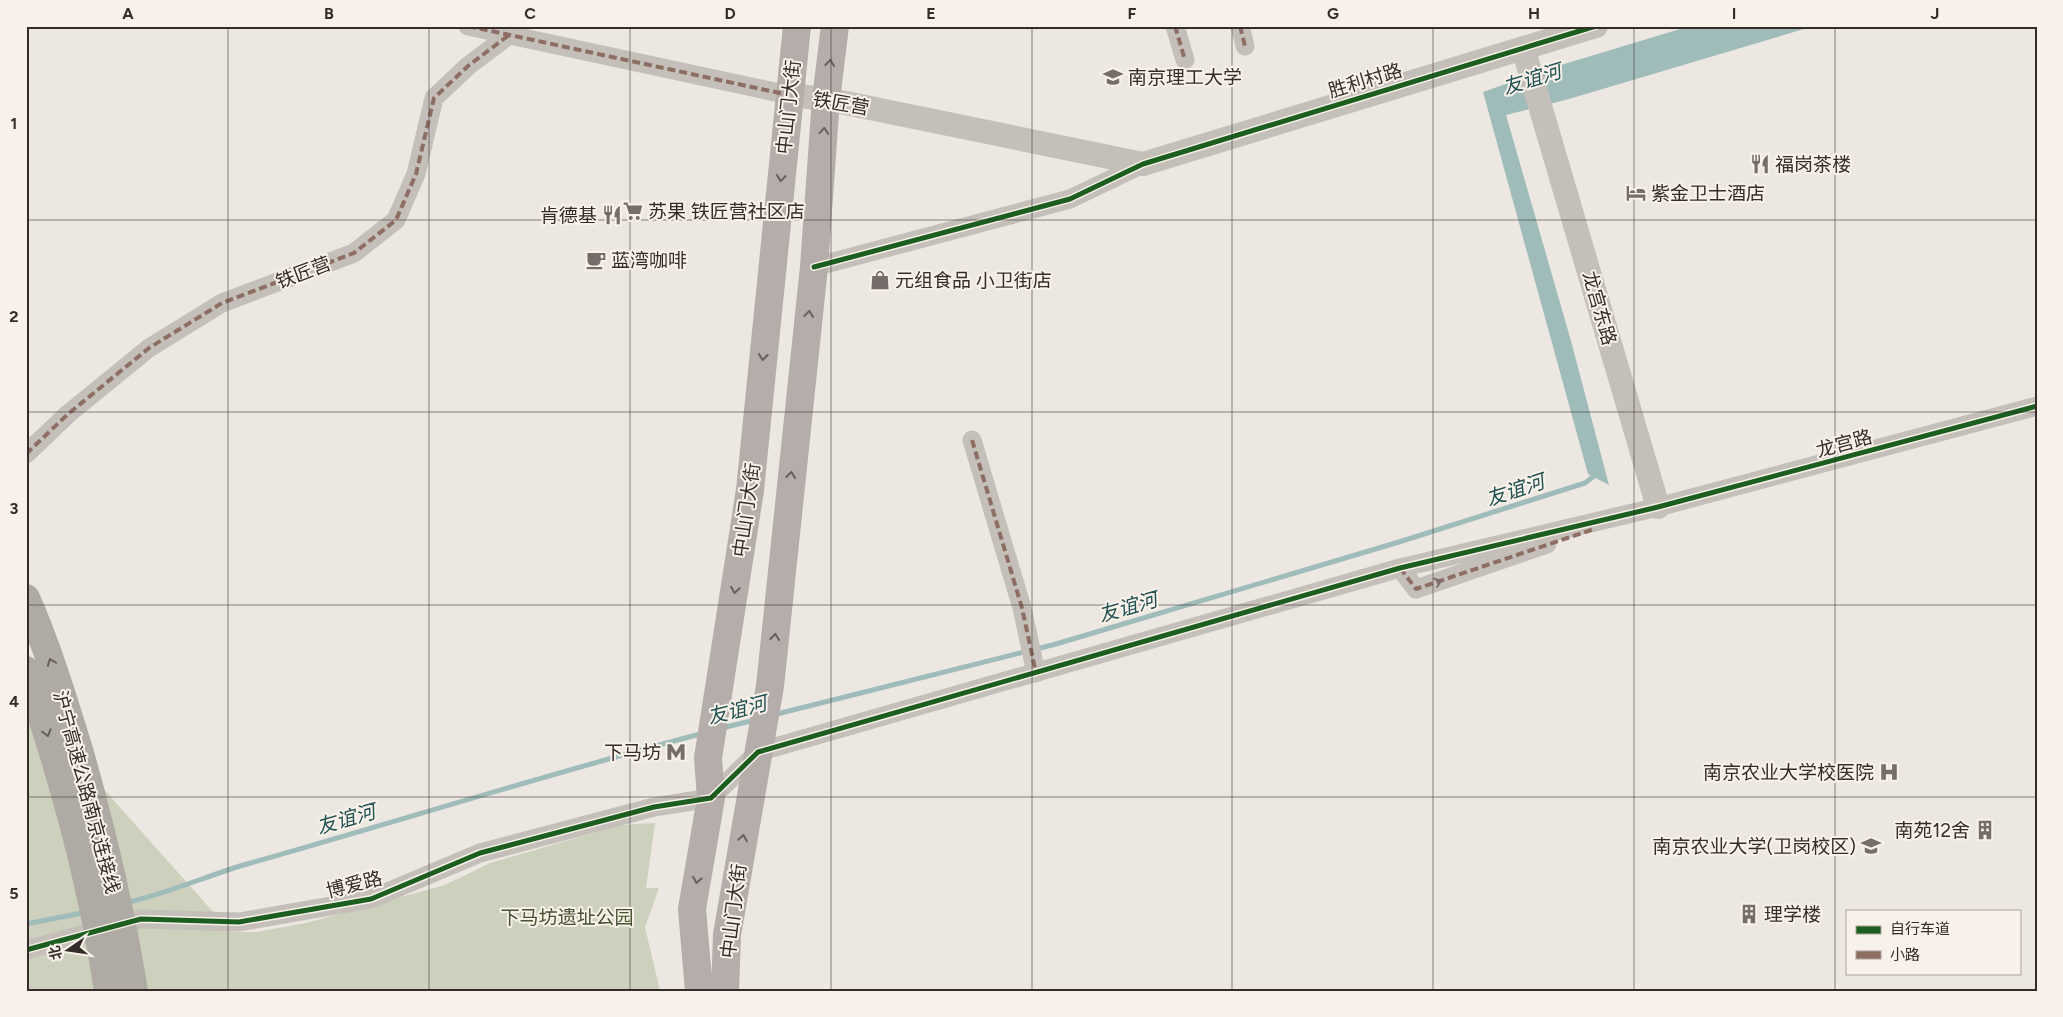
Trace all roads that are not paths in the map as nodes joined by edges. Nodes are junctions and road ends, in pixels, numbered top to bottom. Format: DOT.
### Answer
graph roads {
  1 [pos="468,26"];
  2 [pos="797,26"];
  3 [pos="834,26"];
  4 [pos="1175,26"];
  5 [pos="1240,26"];
  6 [pos="1596,26"];
  7 [pos="509,35"];
  8 [pos="1245,46"];
  9 [pos="1527,59"];
  10 [pos="1185,60"];
  11 [pos="789,95"];
  12 [pos="826,99"];
  13 [pos="1143,164"];
  14 [pos="814,266"];
  15 [pos="2037,406"];
  16 [pos="972,440"];
  17 [pos="26,454"];
  18 [pos="1658,507"];
  19 [pos="26,598"];
  20 [pos="1034,667"];
  21 [pos="26,670"];
  22 [pos="758,752"];
  23 [pos="711,798"];
  24 [pos="100,881"];
  25 [pos="114,947"];
  26 [pos="26,950"];
  27 [pos="108,991"];
  28 [pos="134,991"];
  29 [pos="699,991"];
  30 [pos="725,991"];
  1 -- 7 [label="street, 铁匠营"];
  2 -- 11 [label="main road, 中山门大街"];
  12 -- 3 [label="main road, 中山门大街, one-way"];
  4 -- 10 [label="street"];
  5 -- 8 [label="street"];
  6 -- 9 [label="street, 胜利村路"];
  7 -- 11 [label="street, 铁匠营"];
  7 -- 17 [label="street, 铁匠营"];
  9 -- 13 [label="street, 胜利村路"];
  9 -- 18 [label="street, 龙宫东路"];
  11 -- 12 [label="street, 铁匠营"];
  11 -- 23 [label="main road, 中山门大街, one-way"];
  12 -- 13 [label="street, 铁匠营"];
  14 -- 12 [label="main road, 中山门大街, one-way"];
  13 -- 14 [label="street"];
  22 -- 14 [label="main road, 中山门大街, one-way"];
  15 -- 18 [label="street, 龙宫路"];
  16 -- 20 [label="street"];
  18 -- 20 [label="street, 龙宫路"];
  24 -- 19 [label="highway, 沪宁高速公路南京连接线, one-way"];
  20 -- 22 [label="street, 龙宫路"];
  21 -- 24 [label="highway, 沪宁高速公路南京连接线, one-way"];
  22 -- 23 [label="street"];
  30 -- 22 [label="main road, 中山门大街, one-way"];
  23 -- 26 [label="street, 博爱路"];
  23 -- 29 [label="main road, 中山门大街, one-way"];
  24 -- 25 [label="highway, 沪宁高速公路南京连接线"];
  25 -- 27 [label="highway, 沪宁高速公路南京连接线"];
  25 -- 28 [label="highway, 沪宁高速公路南京连接线"];
}
